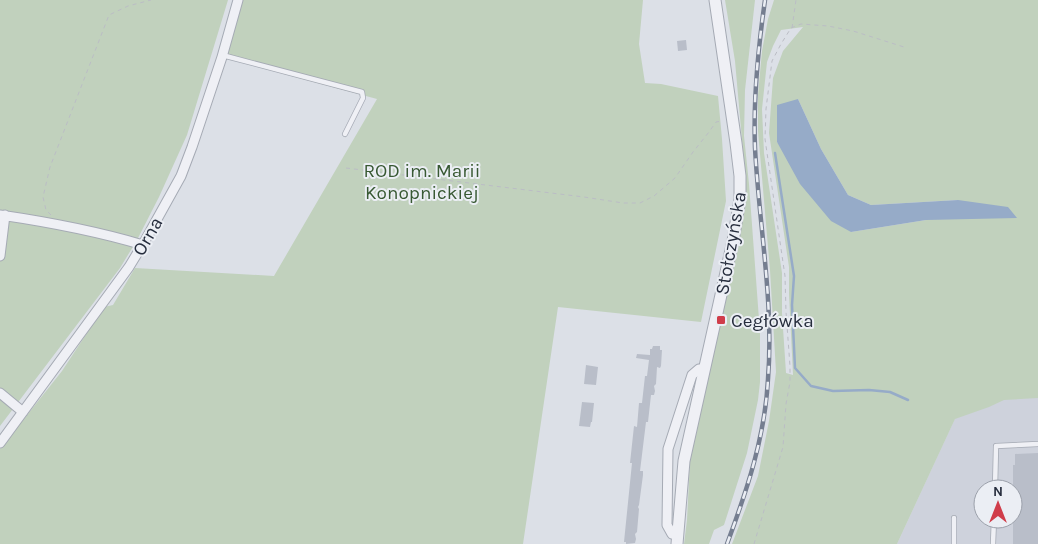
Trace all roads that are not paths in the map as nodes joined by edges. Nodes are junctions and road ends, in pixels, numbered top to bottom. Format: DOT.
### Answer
graph roads {
  1 [pos="238,0"];
  2 [pos="715,0"];
  3 [pos="222,55"];
  4 [pos="345,134"];
  5 [pos="3,215"];
  6 [pos="142,245"];
  7 [pos="0,256"];
  8 [pos="704,370"];
  9 [pos="0,393"];
  10 [pos="24,412"];
  11 [pos="0,443"];
  12 [pos="1038,444"];
  13 [pos="995,479"];
  14 [pos="954,518"];
  15 [pos="994,529"];
  16 [pos="677,540"];
  17 [pos="954,544"];
  18 [pos="993,544"];
  1 -- 3 [label="street, Orna"];
  2 -- 8 [label="street, Stołczyńska"];
  3 -- 4 [label="lane"];
  3 -- 6 [label="street, Orna"];
  5 -- 6 [label="street"];
  5 -- 7 [label="street"];
  6 -- 10 [label="street, Orna"];
  8 -- 16 [label="street, Stołczyńska"];
  8 -- 16 [label="street"];
  9 -- 10 [label="street"];
  10 -- 11 [label="street, Orna"];
  12 -- 13 [label="lane"];
  14 -- 17 [label="lane"];
  15 -- 18 [label="lane"];
}
